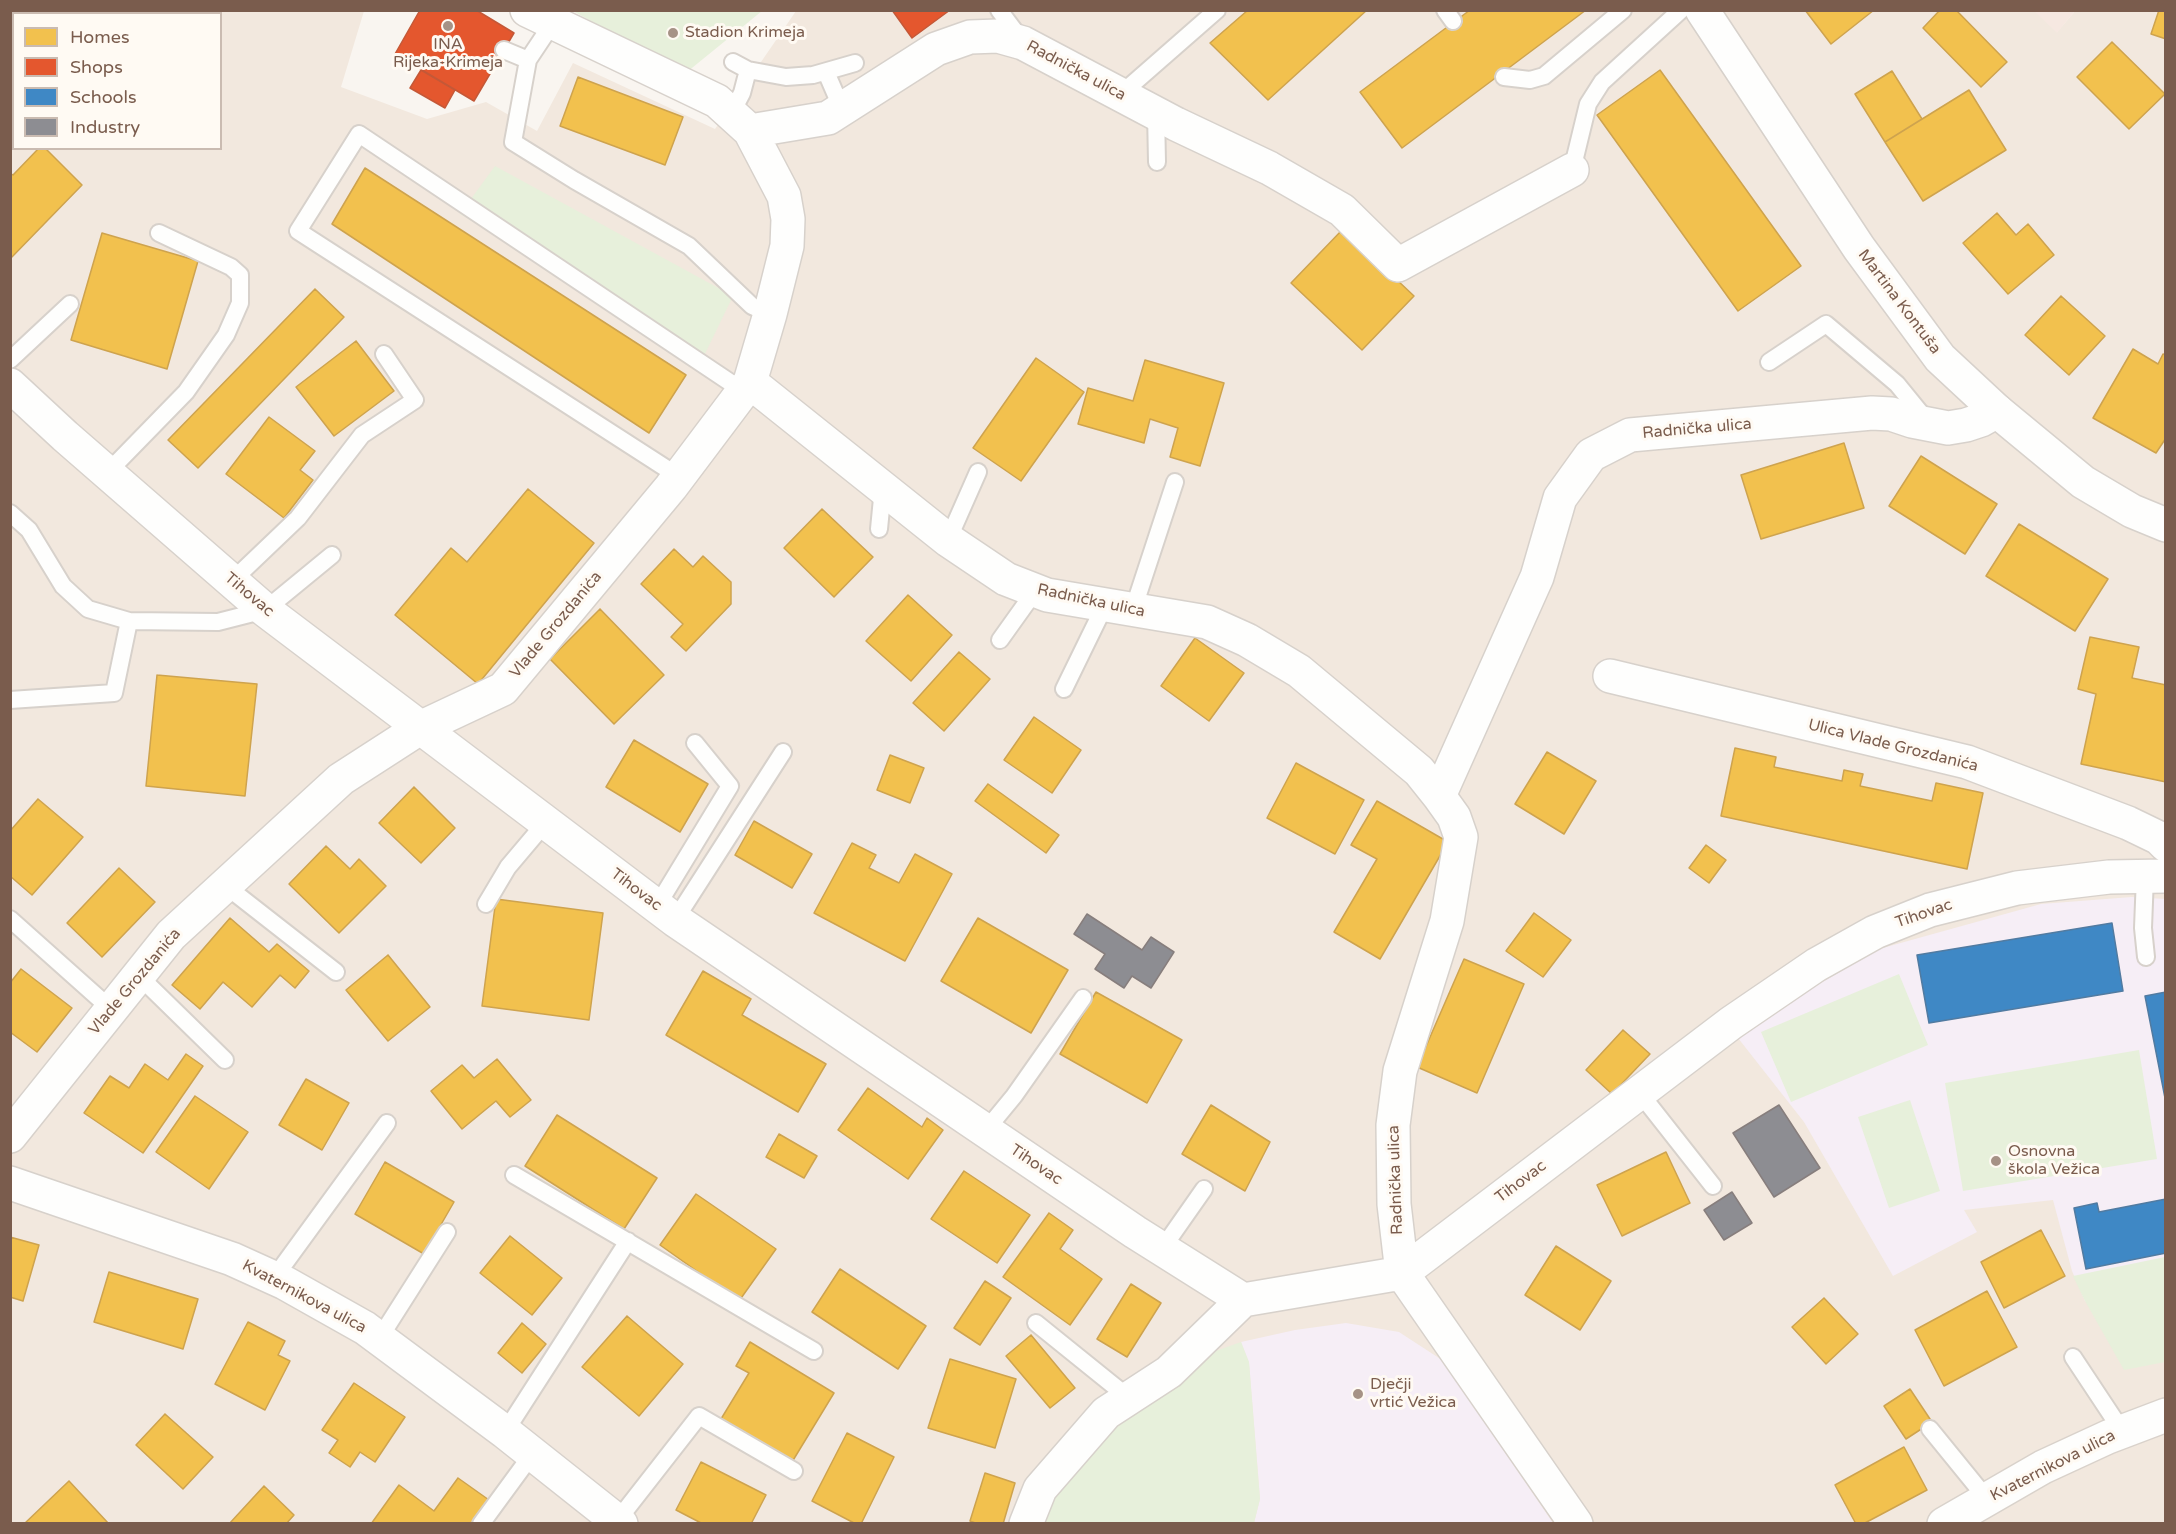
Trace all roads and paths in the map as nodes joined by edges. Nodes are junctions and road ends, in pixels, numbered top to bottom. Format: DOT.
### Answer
graph roads {
  1 [pos="999,10"];
  2 [pos="1217,10"];
  3 [pos="1623,10"];
  4 [pos="1681,10"];
  5 [pos="1702,10"];
  6 [pos="539,17"];
  7 [pos="1023,43"];
  8 [pos="504,50"];
  9 [pos="528,60"];
  10 [pos="733,62"];
  11 [pos="855,63"];
  12 [pos="748,70"];
  13 [pos="826,72"];
  14 [pos="1504,77"];
  15 [pos="1121,94"];
  16 [pos="842,109"];
  17 [pos="1156,113"];
  18 [pos="740,123"];
  19 [pos="1157,162"];
  20 [pos="1572,170"];
  21 [pos="159,233"];
  22 [pos="70,304"];
  23 [pos="770,314"];
  24 [pos="384,354"];
  25 [pos="10,360"];
  26 [pos="1768,362"];
  27 [pos="10,385"];
  28 [pos="746,386"];
  29 [pos="1997,411"];
  30 [pos="1930,424"];
  31 [pos="978,472"];
  32 [pos="107,473"];
  33 [pos="674,481"];
  34 [pos="1175,482"];
  35 [pos="883,488"];
  36 [pos="10,513"];
  37 [pos="2166,525"];
  38 [pos="879,529"];
  39 [pos="948,540"];
  40 [pos="332,555"];
  41 [pos="232,581"];
  42 [pos="1035,591"];
  43 [pos="1119,608"];
  44 [pos="266,610"];
  45 [pos="129,621"];
  46 [pos="1000,640"];
  47 [pos="1610,676"];
  48 [pos="1064,689"];
  49 [pos="10,700"];
  50 [pos="420,728"];
  51 [pos="695,743"];
  52 [pos="783,752"];
  53 [pos="1439,796"];
  54 [pos="546,822"];
  55 [pos="2166,845"];
  56 [pos="2155,876"];
  57 [pos="225,886"];
  58 [pos="486,904"];
  59 [pos="666,913"];
  60 [pos="10,919"];
  61 [pos="2146,957"];
  62 [pos="336,972"];
  63 [pos="139,976"];
  64 [pos="1083,998"];
  65 [pos="112,1010"];
  66 [pos="225,1060"];
  67 [pos="1638,1092"];
  68 [pos="387,1123"];
  69 [pos="986,1130"];
  70 [pos="10,1136"];
  71 [pos="514,1175"];
  72 [pos="10,1183"];
  73 [pos="1713,1186"];
  74 [pos="1204,1189"];
  75 [pos="447,1232"];
  76 [pos="628,1241"];
  77 [pos="1162,1249"];
  78 [pos="1402,1273"];
  79 [pos="274,1278"];
  80 [pos="1243,1300"];
  81 [pos="1036,1323"];
  82 [pos="380,1339"];
  83 [pos="814,1351"];
  84 [pos="2073,1357"];
  85 [pos="1130,1398"];
  86 [pos="2166,1416"];
  87 [pos="1930,1428"];
  88 [pos="2122,1431"];
  89 [pos="505,1432"];
  90 [pos="533,1453"];
  91 [pos="794,1471"];
  92 [pos="1987,1499"];
  93 [pos="619,1522"];
  94 [pos="481,1524"];
  95 [pos="1026,1524"];
  96 [pos="1576,1524"];
  97 [pos="1944,1524"];
  1 -- 7 [label="lane"];
  2 -- 15 [label="lane"];
  3 -- 14 [label="lane"];
  4 -- 20 [label="lane"];
  5 -- 29 [label="street, Martina Kontuša"];
  6 -- 9 [label="lane"];
  6 -- 18 [label="street"];
  7 -- 15 [label="street, Radnička ulica"];
  7 -- 16 [label="street, Radnička ulica"];
  8 -- 9 [label="lane"];
  9 -- 23 [label="lane"];
  10 -- 12 [label="lane"];
  11 -- 13 [label="lane"];
  12 -- 13 [label="lane"];
  12 -- 18 [label="lane"];
  13 -- 16 [label="lane"];
  15 -- 17 [label="street, Radnička ulica"];
  16 -- 18 [label="street, Radnička ulica"];
  17 -- 19 [label="lane"];
  17 -- 20 [label="street, Radnička ulica"];
  18 -- 23 [label="street, Vlade Grozdanića"];
  21 -- 32 [label="lane"];
  22 -- 25 [label="lane"];
  23 -- 28 [label="street, Vlade Grozdanića"];
  24 -- 41 [label="lane"];
  26 -- 30 [label="lane"];
  27 -- 32 [label="street, Tihovac"];
  28 -- 33 [label="street, Vlade Grozdanića"];
  28 -- 33 [label="lane"];
  28 -- 35 [label="street, Radnička ulica"];
  29 -- 30 [label="street, Radnička ulica"];
  29 -- 37 [label="street, Martina Kontuša"];
  30 -- 53 [label="street, Radnička ulica"];
  31 -- 39 [label="lane"];
  32 -- 41 [label="street, Tihovac"];
  33 -- 50 [label="street, Vlade Grozdanića"];
  34 -- 43 [label="lane"];
  35 -- 38 [label="lane"];
  35 -- 39 [label="street, Radnička ulica"];
  36 -- 45 [label="lane"];
  39 -- 42 [label="street, Radnička ulica"];
  40 -- 44 [label="lane"];
  41 -- 44 [label="street, Tihovac"];
  42 -- 43 [label="street, Radnička ulica"];
  42 -- 46 [label="lane"];
  43 -- 48 [label="lane"];
  43 -- 53 [label="street, Radnička ulica"];
  44 -- 45 [label="lane"];
  44 -- 50 [label="street, Tihovac"];
  45 -- 49 [label="lane"];
  47 -- 55 [label="street, Ulica Vlade Grozdanića"];
  50 -- 54 [label="street, Tihovac"];
  50 -- 57 [label="street, Vlade Grozdanića"];
  51 -- 59 [label="lane"];
  52 -- 59 [label="lane"];
  53 -- 78 [label="street, Radnička ulica"];
  54 -- 58 [label="lane"];
  54 -- 59 [label="street, Tihovac"];
  56 -- 61 [label="lane"];
  56 -- 67 [label="street, Tihovac"];
  57 -- 62 [label="lane"];
  57 -- 63 [label="street, Vlade Grozdanića"];
  59 -- 69 [label="street, Tihovac"];
  60 -- 65 [label="lane"];
  63 -- 65 [label="street, Vlade Grozdanića"];
  63 -- 66 [label="lane"];
  64 -- 69 [label="lane"];
  65 -- 70 [label="street, Vlade Grozdanića"];
  67 -- 73 [label="lane"];
  67 -- 78 [label="street, Tihovac"];
  68 -- 79 [label="lane"];
  69 -- 77 [label="street, Tihovac"];
  71 -- 76 [label="lane"];
  72 -- 79 [label="street, Kvaternikova ulica"];
  74 -- 77 [label="lane"];
  75 -- 82 [label="lane"];
  76 -- 83 [label="lane"];
  76 -- 89 [label="lane"];
  77 -- 80 [label="street, Tihovac"];
  78 -- 80 [label="street, Tihovac"];
  78 -- 96 [label="street, Radnička ulica"];
  79 -- 82 [label="street, Kvaternikova ulica"];
  80 -- 85 [label="street"];
  81 -- 85 [label="lane"];
  82 -- 89 [label="street, Kvaternikova ulica"];
  84 -- 88 [label="lane"];
  85 -- 95 [label="street"];
  86 -- 88 [label="street, Kvaternikova ulica"];
  87 -- 92 [label="lane"];
  88 -- 92 [label="street, Kvaternikova ulica"];
  89 -- 90 [label="street, Kvaternikova ulica"];
  90 -- 93 [label="street, Kvaternikova ulica"];
  90 -- 94 [label="lane"];
  91 -- 93 [label="lane"];
  92 -- 97 [label="street, Kvaternikova ulica"];
}
